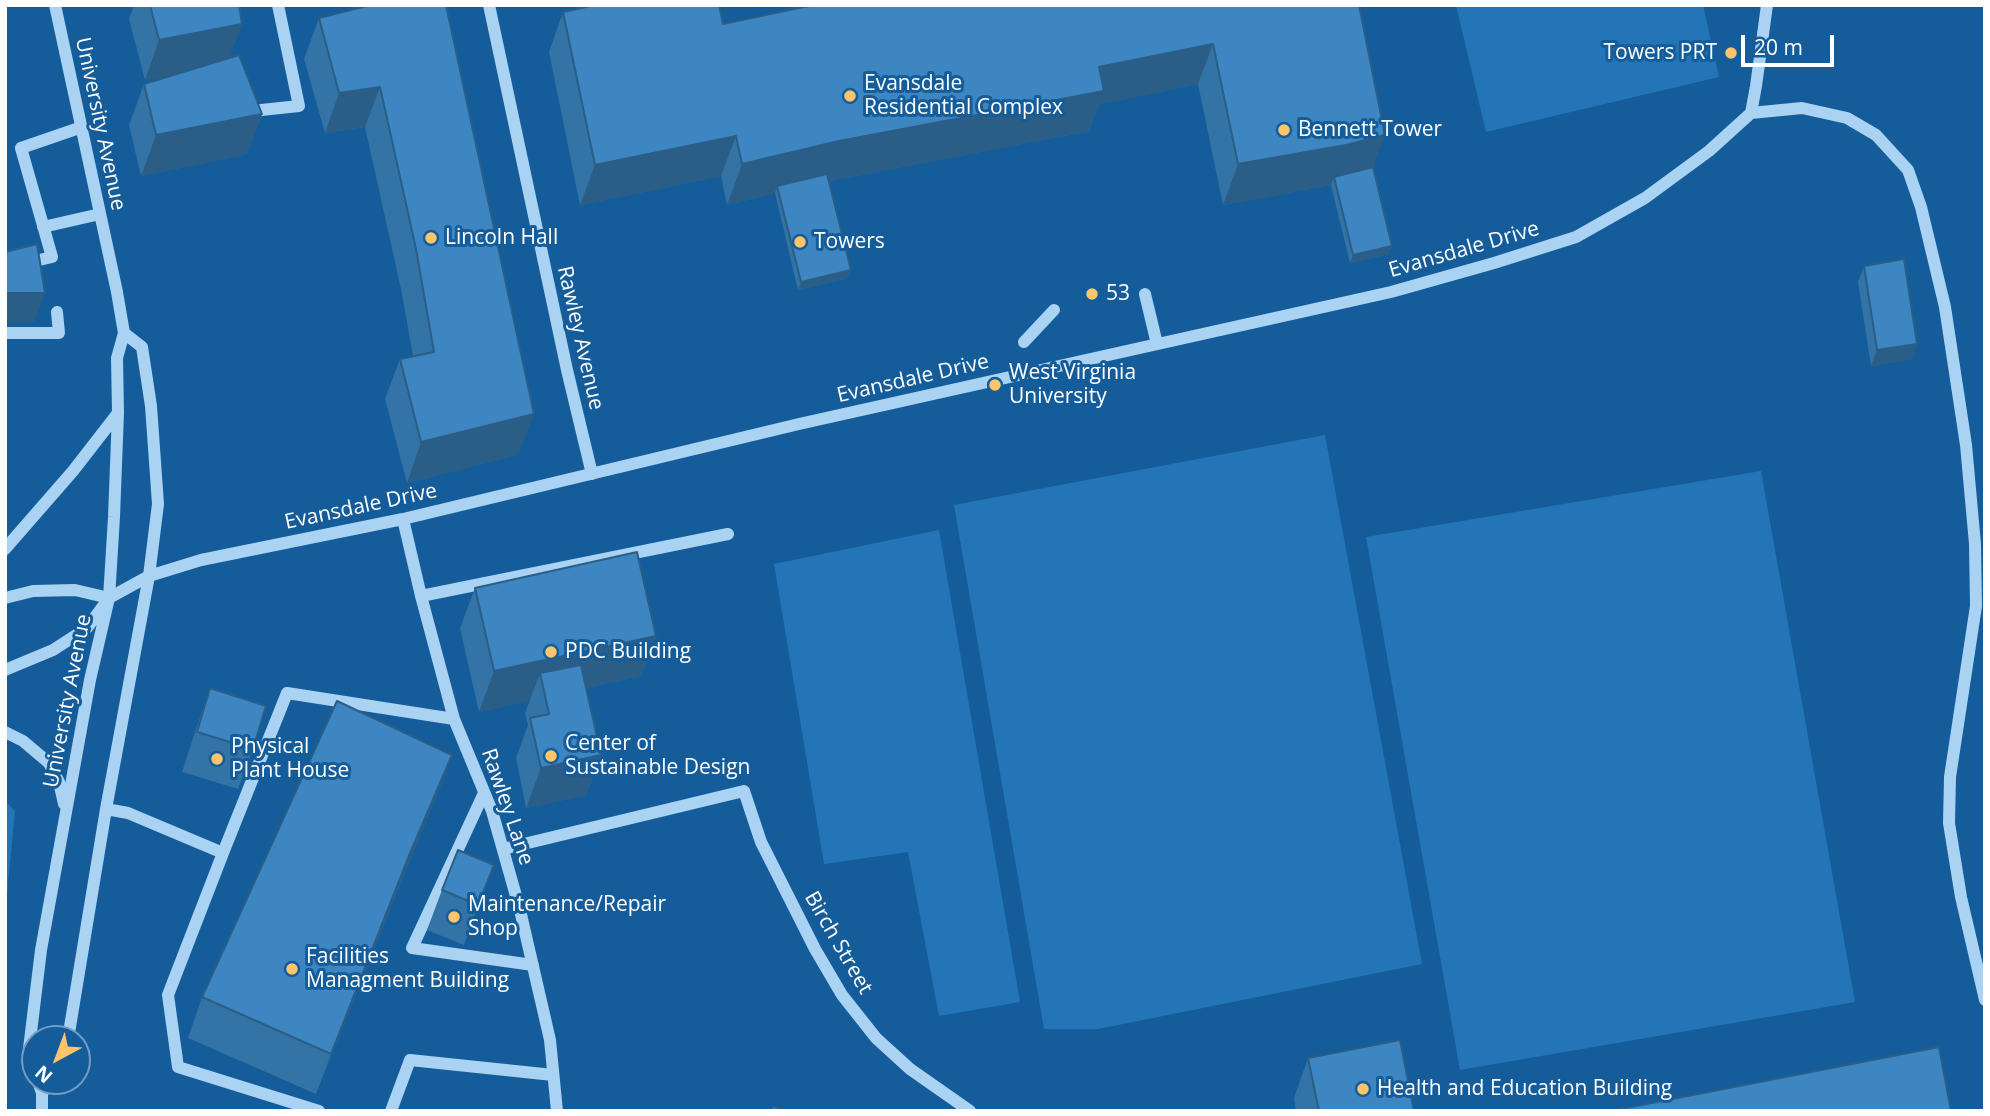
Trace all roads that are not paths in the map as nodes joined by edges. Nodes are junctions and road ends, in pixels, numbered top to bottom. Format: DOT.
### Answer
graph roads {
  1 [pos="56,5"];
  2 [pos="278,5"];
  3 [pos="489,5"];
  4 [pos="1767,5"];
  5 [pos="252,111"];
  6 [pos="1751,113"];
  7 [pos="82,127"];
  8 [pos="100,214"];
  9 [pos="43,227"];
  10 [pos="5,268"];
  11 [pos="1144,294"];
  12 [pos="1054,310"];
  13 [pos="57,312"];
  14 [pos="5,332"];
  15 [pos="124,333"];
  16 [pos="1024,342"];
  17 [pos="1157,344"];
  18 [pos="118,413"];
  19 [pos="592,474"];
  20 [pos="403,519"];
  21 [pos="728,534"];
  22 [pos="5,549"];
  23 [pos="149,576"];
  24 [pos="421,596"];
  25 [pos="5,598"];
  26 [pos="109,598"];
  27 [pos="5,670"];
  28 [pos="454,719"];
  29 [pos="5,732"];
  30 [pos="484,793"];
  31 [pos="106,809"];
  32 [pos="65,811"];
  33 [pos="503,849"];
  34 [pos="223,853"];
  35 [pos="533,965"];
  36 [pos="1985,1000"];
  37 [pos="32,1025"];
  38 [pos="70,1025"];
  39 [pos="553,1075"];
  40 [pos="319,1111"];
  41 [pos="391,1111"];
  42 [pos="557,1111"];
  43 [pos="970,1111"];
  1 -- 7 [label="street, University Avenue"];
  2 -- 5 [label="street"];
  3 -- 19 [label="street, Rawley Avenue"];
  4 -- 6 [label="street"];
  6 -- 17 [label="street, Evansdale Drive"];
  6 -- 36 [label="street"];
  7 -- 8 [label="street, University Avenue"];
  7 -- 9 [label="street"];
  8 -- 9 [label="street"];
  8 -- 15 [label="street, University Avenue"];
  9 -- 10 [label="street"];
  11 -- 17 [label="street"];
  12 -- 16 [label="street"];
  13 -- 14 [label="street"];
  15 -- 18 [label="street, University Avenue"];
  15 -- 23 [label="street, University Avenue"];
  17 -- 19 [label="street, Evansdale Drive"];
  18 -- 22 [label="street"];
  18 -- 26 [label="street, University Avenue"];
  19 -- 20 [label="street, Evansdale Drive"];
  20 -- 23 [label="street, Evansdale Drive"];
  20 -- 24 [label="street, Rawley Lane"];
  21 -- 24 [label="street"];
  23 -- 26 [label="street, Evansdale Drive"];
  23 -- 31 [label="street, University Avenue"];
  24 -- 28 [label="street, Rawley Lane"];
  25 -- 26 [label="street"];
  26 -- 27 [label="street"];
  26 -- 32 [label="street, University Avenue"];
  28 -- 30 [label="street, Rawley Lane"];
  28 -- 34 [label="street"];
  29 -- 32 [label="street"];
  30 -- 33 [label="street, Rawley Lane"];
  30 -- 35 [label="street"];
  31 -- 34 [label="street"];
  31 -- 38 [label="street, University Avenue"];
  32 -- 37 [label="street, University Avenue"];
  33 -- 35 [label="street, Rawley Lane"];
  33 -- 43 [label="street, Birch Street"];
  34 -- 40 [label="street"];
  35 -- 39 [label="street, Rawley Lane"];
  39 -- 41 [label="street"];
  39 -- 42 [label="street, Rawley Lane"];
}
